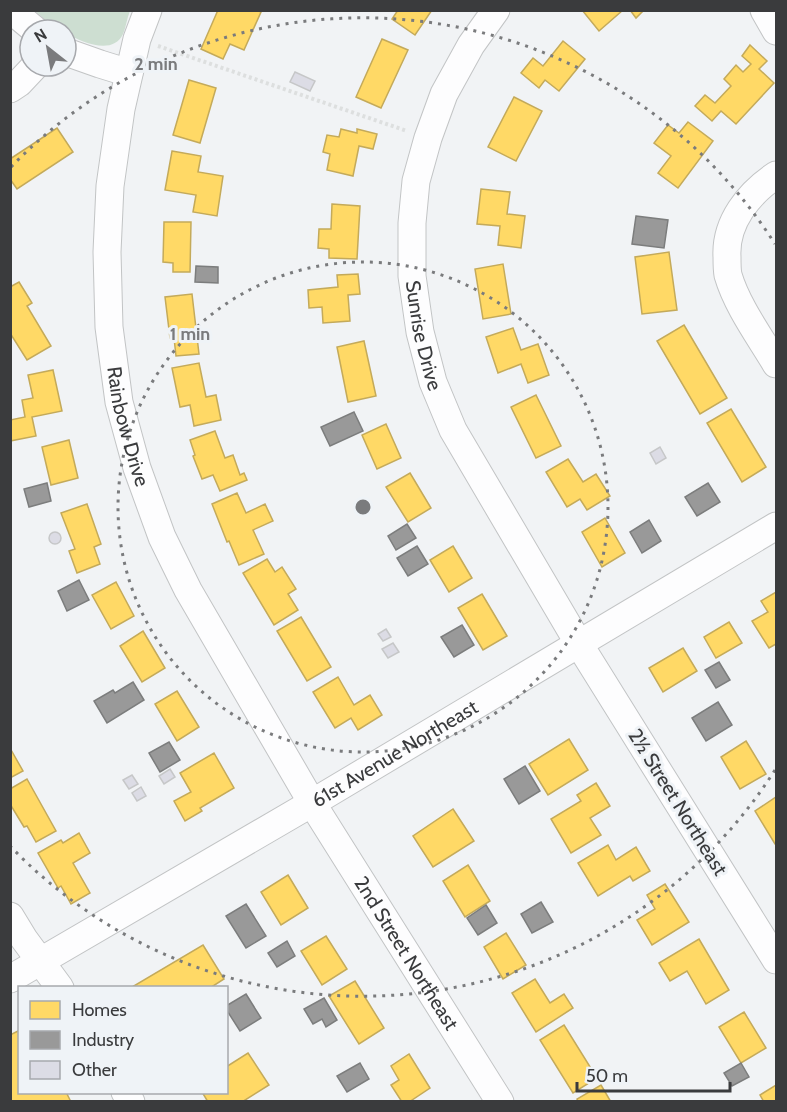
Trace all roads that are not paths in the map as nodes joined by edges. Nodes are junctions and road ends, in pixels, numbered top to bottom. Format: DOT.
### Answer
graph roads {
  1 [pos="148,10"];
  2 [pos="496,10"];
  3 [pos="764,10"];
  4 [pos="777,31"];
  5 [pos="78,56"];
  6 [pos="129,73"];
  7 [pos="24,78"];
  8 [pos="10,89"];
  9 [pos="777,175"];
  10 [pos="777,364"];
  11 [pos="777,526"];
  12 [pos="579,644"];
  13 [pos="312,803"];
  14 [pos="10,916"];
  15 [pos="777,960"];
  16 [pos="41,961"];
  17 [pos="10,979"];
  18 [pos="59,986"];
  19 [pos="500,1101"];
  1 -- 6 [label="street, Rainbow Drive"];
  2 -- 12 [label="street, Sunrise Drive"];
  3 -- 4 [label="street"];
  5 -- 6 [label="street"];
  6 -- 13 [label="street, Rainbow Drive"];
  7 -- 8 [label="street"];
  9 -- 10 [label="street"];
  11 -- 12 [label="street, 61st Avenue Northeast"];
  12 -- 13 [label="street, 61st Avenue Northeast"];
  12 -- 15 [label="street, 2½ Street Northeast"];
  13 -- 16 [label="street, 61st Avenue Northeast"];
  13 -- 19 [label="street, 2nd Street Northeast"];
  14 -- 16 [label="street"];
  16 -- 17 [label="street, 61st Avenue Northeast"];
  16 -- 18 [label="street"];
}
